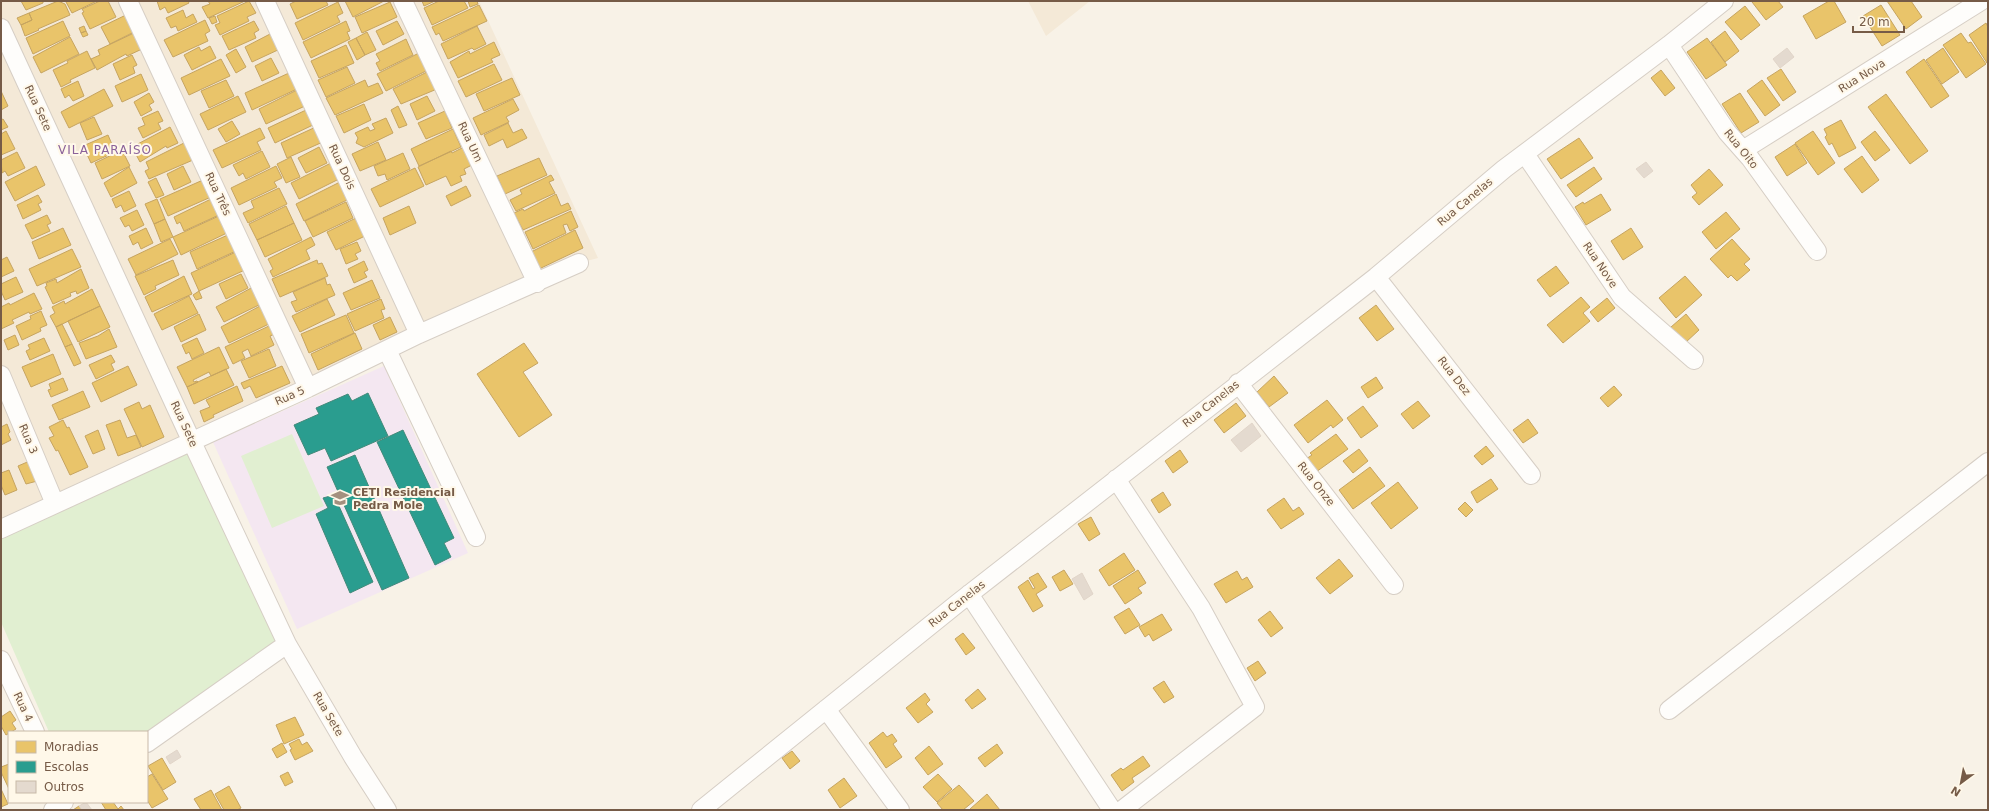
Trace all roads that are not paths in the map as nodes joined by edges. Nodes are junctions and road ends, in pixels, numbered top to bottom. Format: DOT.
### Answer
graph roads {
  1 [pos="128,1"];
  2 [pos="265,1"];
  3 [pos="403,1"];
  4 [pos="1724,1"];
  5 [pos="1981,1"];
  6 [pos="1,28"];
  7 [pos="1669,45"];
  8 [pos="1743,150"];
  9 [pos="1525,154"];
  10 [pos="1817,251"];
  11 [pos="580,263"];
  12 [pos="1376,277"];
  13 [pos="537,283"];
  14 [pos="419,334"];
  15 [pos="387,350"];
  16 [pos="1694,360"];
  17 [pos="1,375"];
  18 [pos="1238,383"];
  19 [pos="308,388"];
  20 [pos="191,440"];
  21 [pos="1988,462"];
  22 [pos="1531,475"];
  23 [pos="1116,479"];
  24 [pos="55,504"];
  25 [pos="1,528"];
  26 [pos="476,537"];
  27 [pos="1394,585"];
  28 [pos="969,594"];
  29 [pos="287,644"];
  30 [pos="1,660"];
  31 [pos="826,709"];
  32 [pos="1669,710"];
  33 [pos="35,731"];
  34 [pos="148,742"];
  35 [pos="63,803"];
  36 [pos="53,810"];
  37 [pos="387,810"];
  38 [pos="701,810"];
  39 [pos="900,810"];
  40 [pos="1112,810"];
  41 [pos="1122,810"];
  1 -- 19 [label="street, Rua Três"];
  2 -- 14 [label="street, Rua Dois"];
  3 -- 13 [label="street, Rua Um"];
  4 -- 7 [label="street, Rua Canelas"];
  5 -- 8 [label="street, Rua Nova"];
  6 -- 20 [label="street, Rua Sete"];
  7 -- 8 [label="street, Rua Oito"];
  7 -- 9 [label="street, Rua Canelas"];
  8 -- 10 [label="street, Rua Oito"];
  9 -- 12 [label="street, Rua Canelas"];
  9 -- 16 [label="street, Rua Nove"];
  11 -- 13 [label="street, Rua 5"];
  12 -- 18 [label="street, Rua Canelas"];
  12 -- 22 [label="street, Rua Dez"];
  13 -- 14 [label="street, Rua 5"];
  14 -- 15 [label="street, Rua 5"];
  15 -- 19 [label="street, Rua 5"];
  15 -- 26 [label="street"];
  17 -- 24 [label="street, Rua 3"];
  18 -- 23 [label="street, Rua Canelas"];
  18 -- 27 [label="street, Rua Onze"];
  19 -- 20 [label="street, Rua 5"];
  20 -- 24 [label="street, Rua 5"];
  20 -- 29 [label="street, Rua Sete"];
  21 -- 32 [label="street"];
  23 -- 28 [label="street, Rua Canelas"];
  23 -- 41 [label="street"];
  24 -- 25 [label="street, Rua 5"];
  28 -- 31 [label="street, Rua Canelas"];
  28 -- 40 [label="street"];
  29 -- 34 [label="street"];
  29 -- 37 [label="street, Rua Sete"];
  30 -- 33 [label="street, Rua 4"];
  31 -- 38 [label="street, Rua Canelas"];
  31 -- 39 [label="street"];
  35 -- 36 [label="street"];
}
